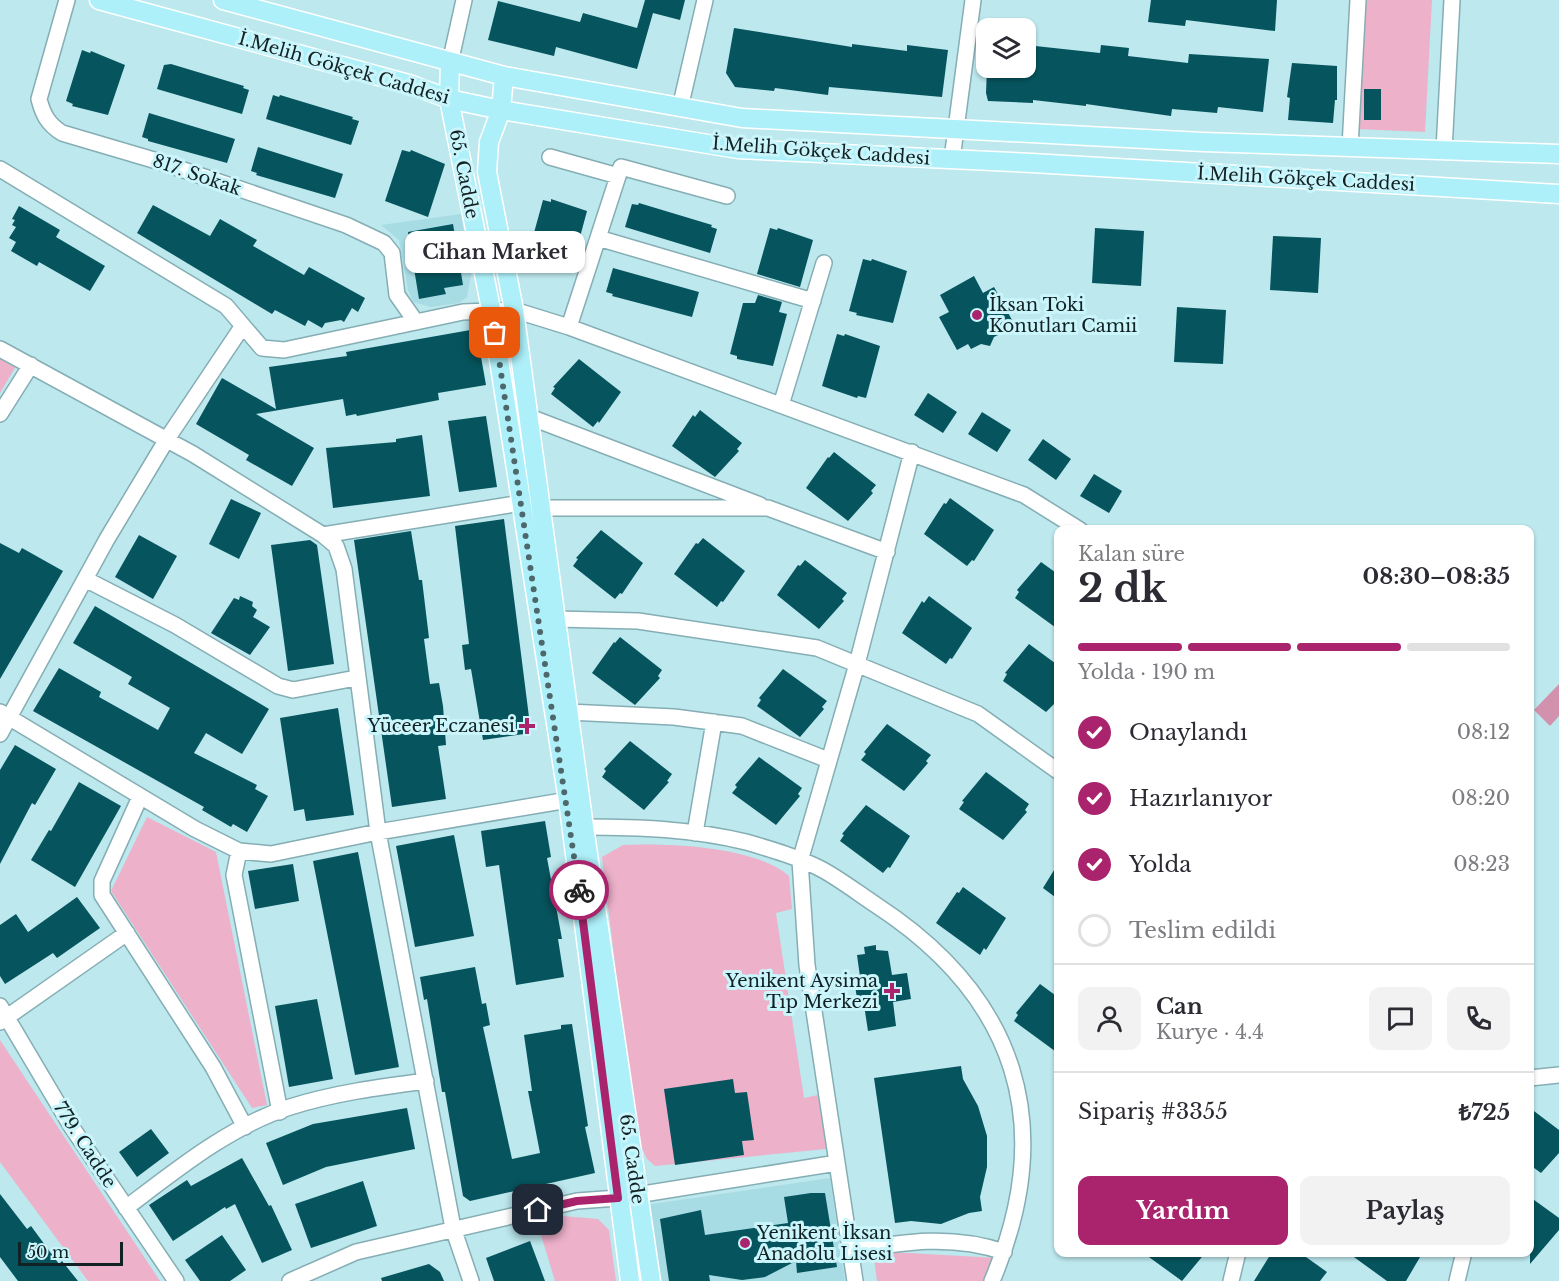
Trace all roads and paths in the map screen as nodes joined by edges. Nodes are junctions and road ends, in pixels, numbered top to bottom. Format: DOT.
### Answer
graph roads {
  1 [pos="67,0"];
  2 [pos="99,0"];
  3 [pos="223,0"];
  4 [pos="464,0"];
  5 [pos="705,0"];
  6 [pos="973,0"];
  7 [pos="1358,0"];
  8 [pos="1452,0"];
  9 [pos="450,63"];
  10 [pos="504,76"];
  11 [pos="449,99"];
  12 [pos="680,108"];
  13 [pos="501,110"];
  14 [pos="955,129"];
  15 [pos="1350,147"];
  16 [pos="1443,150"];
  17 [pos="1559,154"];
  18 [pos="550,157"];
  19 [pos="952,159"];
  20 [pos="0,169"];
  21 [pos="618,176"];
  22 [pos="1559,194"];
  23 [pos="727,196"];
  24 [pos="598,238"];
  25 [pos="824,263"];
  26 [pos="813,301"];
  27 [pos="491,309"];
  28 [pos="514,310"];
  29 [pos="416,322"];
  30 [pos="242,327"];
  31 [pos="569,327"];
  32 [pos="0,349"];
  33 [pos="31,366"];
  34 [pos="781,405"];
  35 [pos="0,414"];
  36 [pos="528,416"];
  37 [pos="167,439"];
  38 [pos="912,452"];
  39 [pos="521,503"];
  40 [pos="540,508"];
  41 [pos="768,508"];
  42 [pos="1072,525"];
  43 [pos="323,535"];
  44 [pos="887,552"];
  45 [pos="87,580"];
  46 [pos="556,619"];
  47 [pos="857,664"];
  48 [pos="356,678"];
  49 [pos="568,712"];
  50 [pos="5,714"];
  51 [pos="714,722"];
  52 [pos="0,734"];
  53 [pos="828,760"];
  54 [pos="1054,768"];
  55 [pos="140,797"];
  56 [pos="568,800"];
  57 [pos="584,827"];
  58 [pos="378,832"];
  59 [pos="695,833"];
  60 [pos="239,850"];
  61 [pos="800,861"];
  62 [pos="127,933"];
  63 [pos="2,1015"];
  64 [pos="1559,1075"];
  65 [pos="1534,1078"];
  66 [pos="426,1081"];
  67 [pos="280,1112"];
  68 [pos="246,1127"];
  69 [pos="837,1163"];
  70 [pos="637,1195"];
  71 [pos="618,1198"];
  72 [pos="126,1208"];
  73 [pos="453,1228"];
  74 [pos="850,1251"];
  75 [pos="1004,1252"];
  76 [pos="1237,1257"];
  77 [pos="1463,1257"];
  78 [pos="176,1281"];
  79 [pos="290,1281"];
  80 [pos="471,1281"];
  81 [pos="630,1281"];
  82 [pos="651,1281"];
  83 [pos="855,1281"];
  84 [pos="992,1281"];
  85 [pos="1231,1281"];
  86 [pos="1458,1281"];
  1 -- 29 [label="street, 817. Sokak"];
  2 -- 11 [label="main road, İ.Melih Gökçek Caddesi"];
  3 -- 9 [label="main road, İ.Melih Gökçek Caddesi"];
  4 -- 9 [label="street"];
  5 -- 12 [label="street"];
  6 -- 14 [label="street"];
  7 -- 15 [label="street"];
  8 -- 16 [label="street"];
  9 -- 10 [label="main road, İ.Melih Gökçek Caddesi"];
  9 -- 11 [label="main road, 65. Cadde"];
  10 -- 12 [label="main road, İ.Melih Gökçek Caddesi"];
  10 -- 13 [label="main road, 65. Cadde"];
  11 -- 13 [label="main road, İ.Melih Gökçek Caddesi"];
  11 -- 27 [label="main road, 65. Cadde"];
  12 -- 14 [label="main road, İ.Melih Gökçek Caddesi"];
  13 -- 19 [label="main road, İ.Melih Gökçek Caddesi"];
  13 -- 28 [label="main road, 65. Cadde"];
  14 -- 15 [label="main road, İ.Melih Gökçek Caddesi"];
  14 -- 19 [label="street"];
  15 -- 16 [label="main road, İ.Melih Gökçek Caddesi"];
  16 -- 17 [label="main road, İ.Melih Gökçek Caddesi"];
  18 -- 21 [label="street"];
  19 -- 22 [label="main road, İ.Melih Gökçek Caddesi"];
  20 -- 30 [label="street"];
  21 -- 23 [label="street"];
  21 -- 24 [label="street"];
  24 -- 26 [label="street"];
  24 -- 31 [label="street"];
  25 -- 26 [label="street"];
  26 -- 34 [label="street"];
  27 -- 28 [label="street"];
  27 -- 29 [label="street"];
  27 -- 39 [label="main road, 65. Cadde"];
  28 -- 31 [label="street"];
  28 -- 36 [label="main road, 65. Cadde"];
  29 -- 30 [label="street"];
  30 -- 37 [label="street"];
  31 -- 34 [label="street"];
  32 -- 33 [label="street"];
  33 -- 35 [label="street"];
  33 -- 37 [label="street"];
  34 -- 38 [label="street"];
  36 -- 40 [label="main road, 65. Cadde"];
  36 -- 41 [label="street"];
  37 -- 43 [label="street"];
  37 -- 45 [label="street"];
  38 -- 42 [label="street"];
  38 -- 44 [label="street"];
  39 -- 43 [label="street"];
  39 -- 56 [label="main road, 65. Cadde"];
  40 -- 41 [label="street"];
  40 -- 46 [label="main road, 65. Cadde"];
  41 -- 44 [label="street"];
  43 -- 48 [label="street"];
  44 -- 47 [label="street"];
  45 -- 48 [label="street"];
  45 -- 50 [label="street"];
  46 -- 47 [label="street"];
  46 -- 49 [label="main road, 65. Cadde"];
  47 -- 53 [label="street"];
  47 -- 54 [label="street"];
  48 -- 58 [label="street"];
  49 -- 51 [label="street"];
  49 -- 57 [label="main road, 65. Cadde"];
  50 -- 52 [label="street"];
  50 -- 55 [label="street"];
  51 -- 53 [label="street"];
  51 -- 59 [label="street"];
  53 -- 61 [label="street"];
  55 -- 60 [label="street"];
  55 -- 62 [label="street"];
  56 -- 58 [label="street"];
  56 -- 71 [label="main road, 65. Cadde"];
  57 -- 59 [label="street"];
  57 -- 70 [label="main road, 65. Cadde"];
  58 -- 60 [label="street"];
  58 -- 66 [label="street"];
  59 -- 61 [label="street"];
  60 -- 67 [label="street"];
  61 -- 69 [label="street"];
  61 -- 75 [label="street"];
  62 -- 63 [label="street"];
  62 -- 68 [label="street"];
  63 -- 72 [label="street, 779. Cadde"];
  64 -- 65 [label="street"];
  66 -- 67 [label="street"];
  66 -- 73 [label="street"];
  67 -- 68 [label="street"];
  68 -- 72 [label="street"];
  69 -- 70 [label="street"];
  69 -- 74 [label="street"];
  70 -- 71 [label="street"];
  70 -- 82 [label="main road, 65. Cadde"];
  71 -- 73 [label="street"];
  71 -- 81 [label="main road, 65. Cadde"];
  72 -- 78 [label="street, 779. Cadde"];
  73 -- 79 [label="street"];
  73 -- 80 [label="street"];
  74 -- 75 [label="street"];
  74 -- 83 [label="street"];
  75 -- 84 [label="street"];
  76 -- 85 [label="street"];
  77 -- 86 [label="street"];
}
